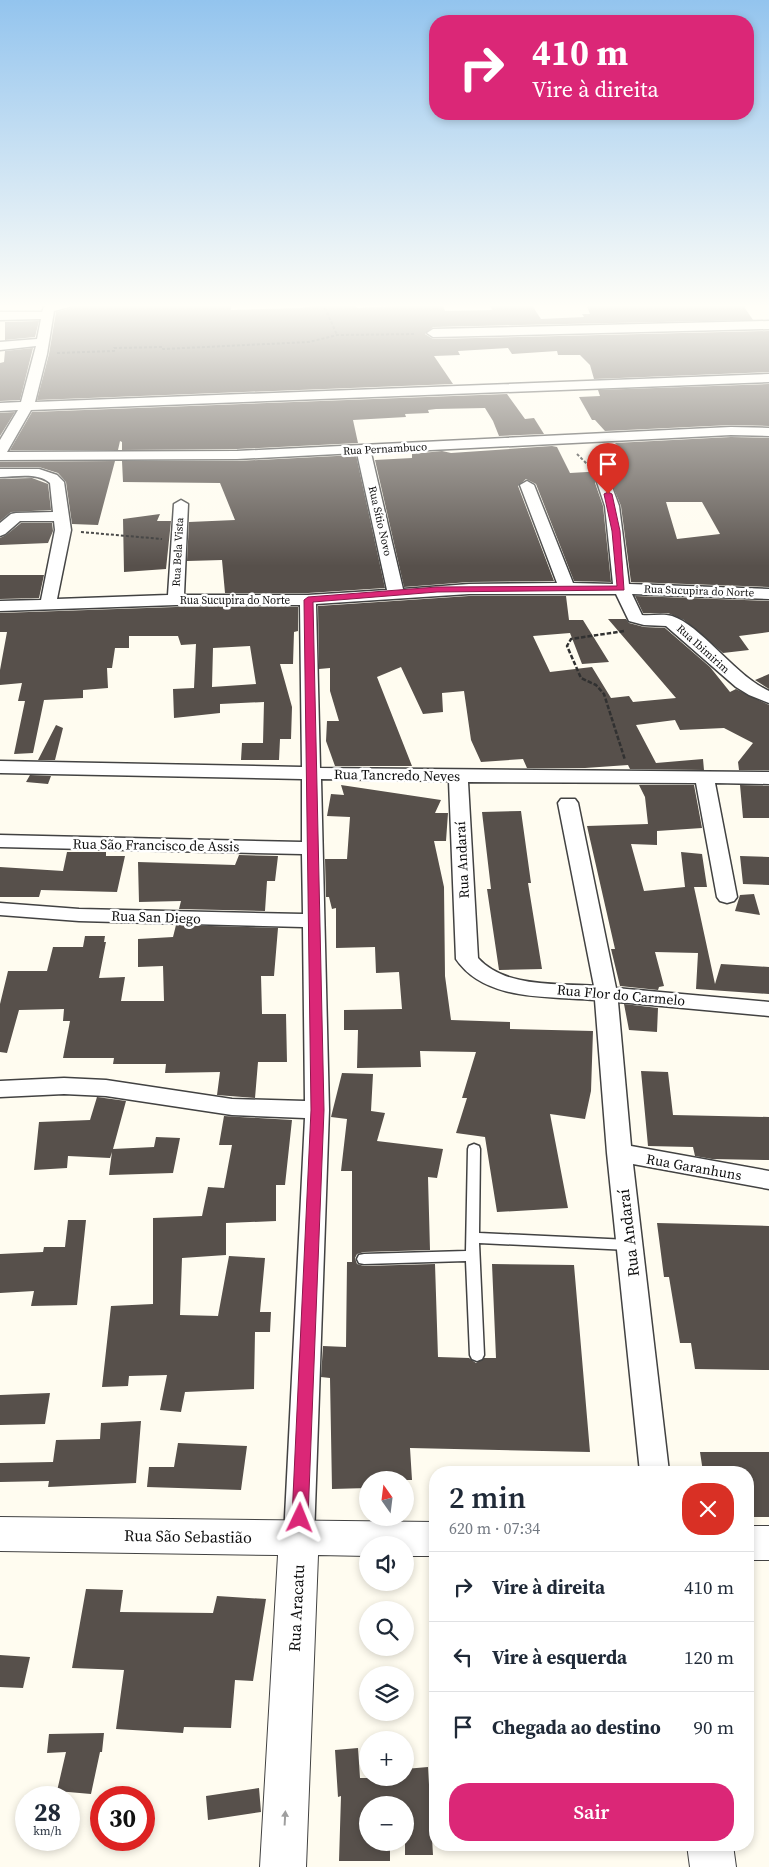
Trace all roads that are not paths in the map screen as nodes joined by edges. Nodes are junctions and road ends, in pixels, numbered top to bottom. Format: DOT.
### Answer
graph roads {
  1 [pos="31,391"];
  2 [pos="421,391"];
  3 [pos="27,406"];
  4 [pos="0,407"];
  5 [pos="769,432"];
  6 [pos="364,450"];
  7 [pos="0,454"];
  8 [pos="0,473"];
  9 [pos="604,482"];
  10 [pos="527,485"];
  11 [pos="181,504"];
  12 [pos="0,516"];
  13 [pos="16,517"];
  14 [pos="63,523"];
  15 [pos="0,532"];
  16 [pos="567,588"];
  17 [pos="621,588"];
  18 [pos="396,592"];
  19 [pos="769,594"];
  20 [pos="176,600"];
  21 [pos="308,600"];
  22 [pos="48,605"];
  23 [pos="0,606"];
  24 [pos="769,698"];
  25 [pos="0,767"];
  26 [pos="312,772"];
  27 [pos="458,776"];
  28 [pos="704,777"];
  29 [pos="769,778"];
  30 [pos="568,803"];
  31 [pos="0,841"];
  32 [pos="312,848"];
  33 [pos="727,897"];
  34 [pos="0,909"];
  35 [pos="312,921"];
  36 [pos="476,971"];
  37 [pos="606,993"];
  38 [pos="769,1009"];
  39 [pos="0,1089"];
  40 [pos="317,1110"];
  41 [pos="474,1150"];
  42 [pos="619,1153"];
  43 [pos="769,1180"];
  44 [pos="472,1238"];
  45 [pos="629,1245"];
  46 [pos="474,1256"];
  47 [pos="364,1259"];
  48 [pos="477,1355"];
  49 [pos="654,1466"];
  50 [pos="0,1534"];
  51 [pos="299,1537"];
  52 [pos="429,1539"];
  53 [pos="754,1543"];
  54 [pos="769,1543"];
  55 [pos="711,1851"];
  56 [pos="283,1867"];
  57 [pos="713,1867"];
  1 -- 3 [label="street"];
  2 -- 3 [label="street"];
  3 -- 4 [label="street"];
  3 -- 7 [label="street"];
  5 -- 6 [label="street, Rua Pernambuco"];
  6 -- 7 [label="street, Rua Pernambuco"];
  6 -- 18 [label="street, Rua Sítio Novo"];
  8 -- 14 [label="street"];
  9 -- 17 [label="street"];
  10 -- 16 [label="street"];
  11 -- 20 [label="street, Rua Bela Vista"];
  12 -- 13 [label="street"];
  13 -- 14 [label="street"];
  13 -- 15 [label="street"];
  14 -- 22 [label="street"];
  16 -- 17 [label="street, Rua Sucupira do Norte"];
  16 -- 18 [label="street, Rua Sucupira do Norte"];
  17 -- 19 [label="street, Rua Sucupira do Norte"];
  17 -- 24 [label="street, Rua Ibimirim"];
  18 -- 21 [label="street, Rua Sucupira do Norte"];
  20 -- 21 [label="street, Rua Sucupira do Norte"];
  20 -- 22 [label="street, Rua Sucupira do Norte"];
  21 -- 26 [label="street, Rua Aracatu"];
  22 -- 23 [label="street, Rua Sucupira do Norte"];
  25 -- 26 [label="street, Rua Tancredo Neves"];
  26 -- 27 [label="street, Rua Tancredo Neves"];
  26 -- 32 [label="street, Rua Aracatu"];
  27 -- 28 [label="street, Rua Tancredo Neves"];
  27 -- 36 [label="street, Rua Andaraí"];
  28 -- 29 [label="street, Rua Tancredo Neves"];
  28 -- 33 [label="street"];
  30 -- 37 [label="street, Rua Andaraí"];
  31 -- 32 [label="street, Rua São Francisco de Assis"];
  32 -- 35 [label="street, Rua Aracatu"];
  34 -- 35 [label="street, Rua San Diego"];
  35 -- 40 [label="street, Rua Aracatu"];
  36 -- 37 [label="street, Rua Flor do Carmelo"];
  37 -- 38 [label="street, Rua Flor do Carmelo"];
  37 -- 42 [label="street, Rua Andaraí"];
  39 -- 40 [label="street"];
  40 -- 51 [label="street, Rua Aracatu"];
  41 -- 44 [label="lane"];
  42 -- 43 [label="street, Rua Garanhuns"];
  42 -- 45 [label="street, Rua Andaraí"];
  44 -- 45 [label="lane"];
  44 -- 46 [label="lane"];
  45 -- 49 [label="street, Rua Andaraí"];
  46 -- 47 [label="lane"];
  46 -- 48 [label="lane"];
  50 -- 51 [label="street, Rua São Sebastião"];
  51 -- 52 [label="street, Rua São Sebastião"];
  56 -- 51 [label="street, Rua Aracatu, one-way"];
  53 -- 54 [label="street"];
  55 -- 57 [label="street"];
}
